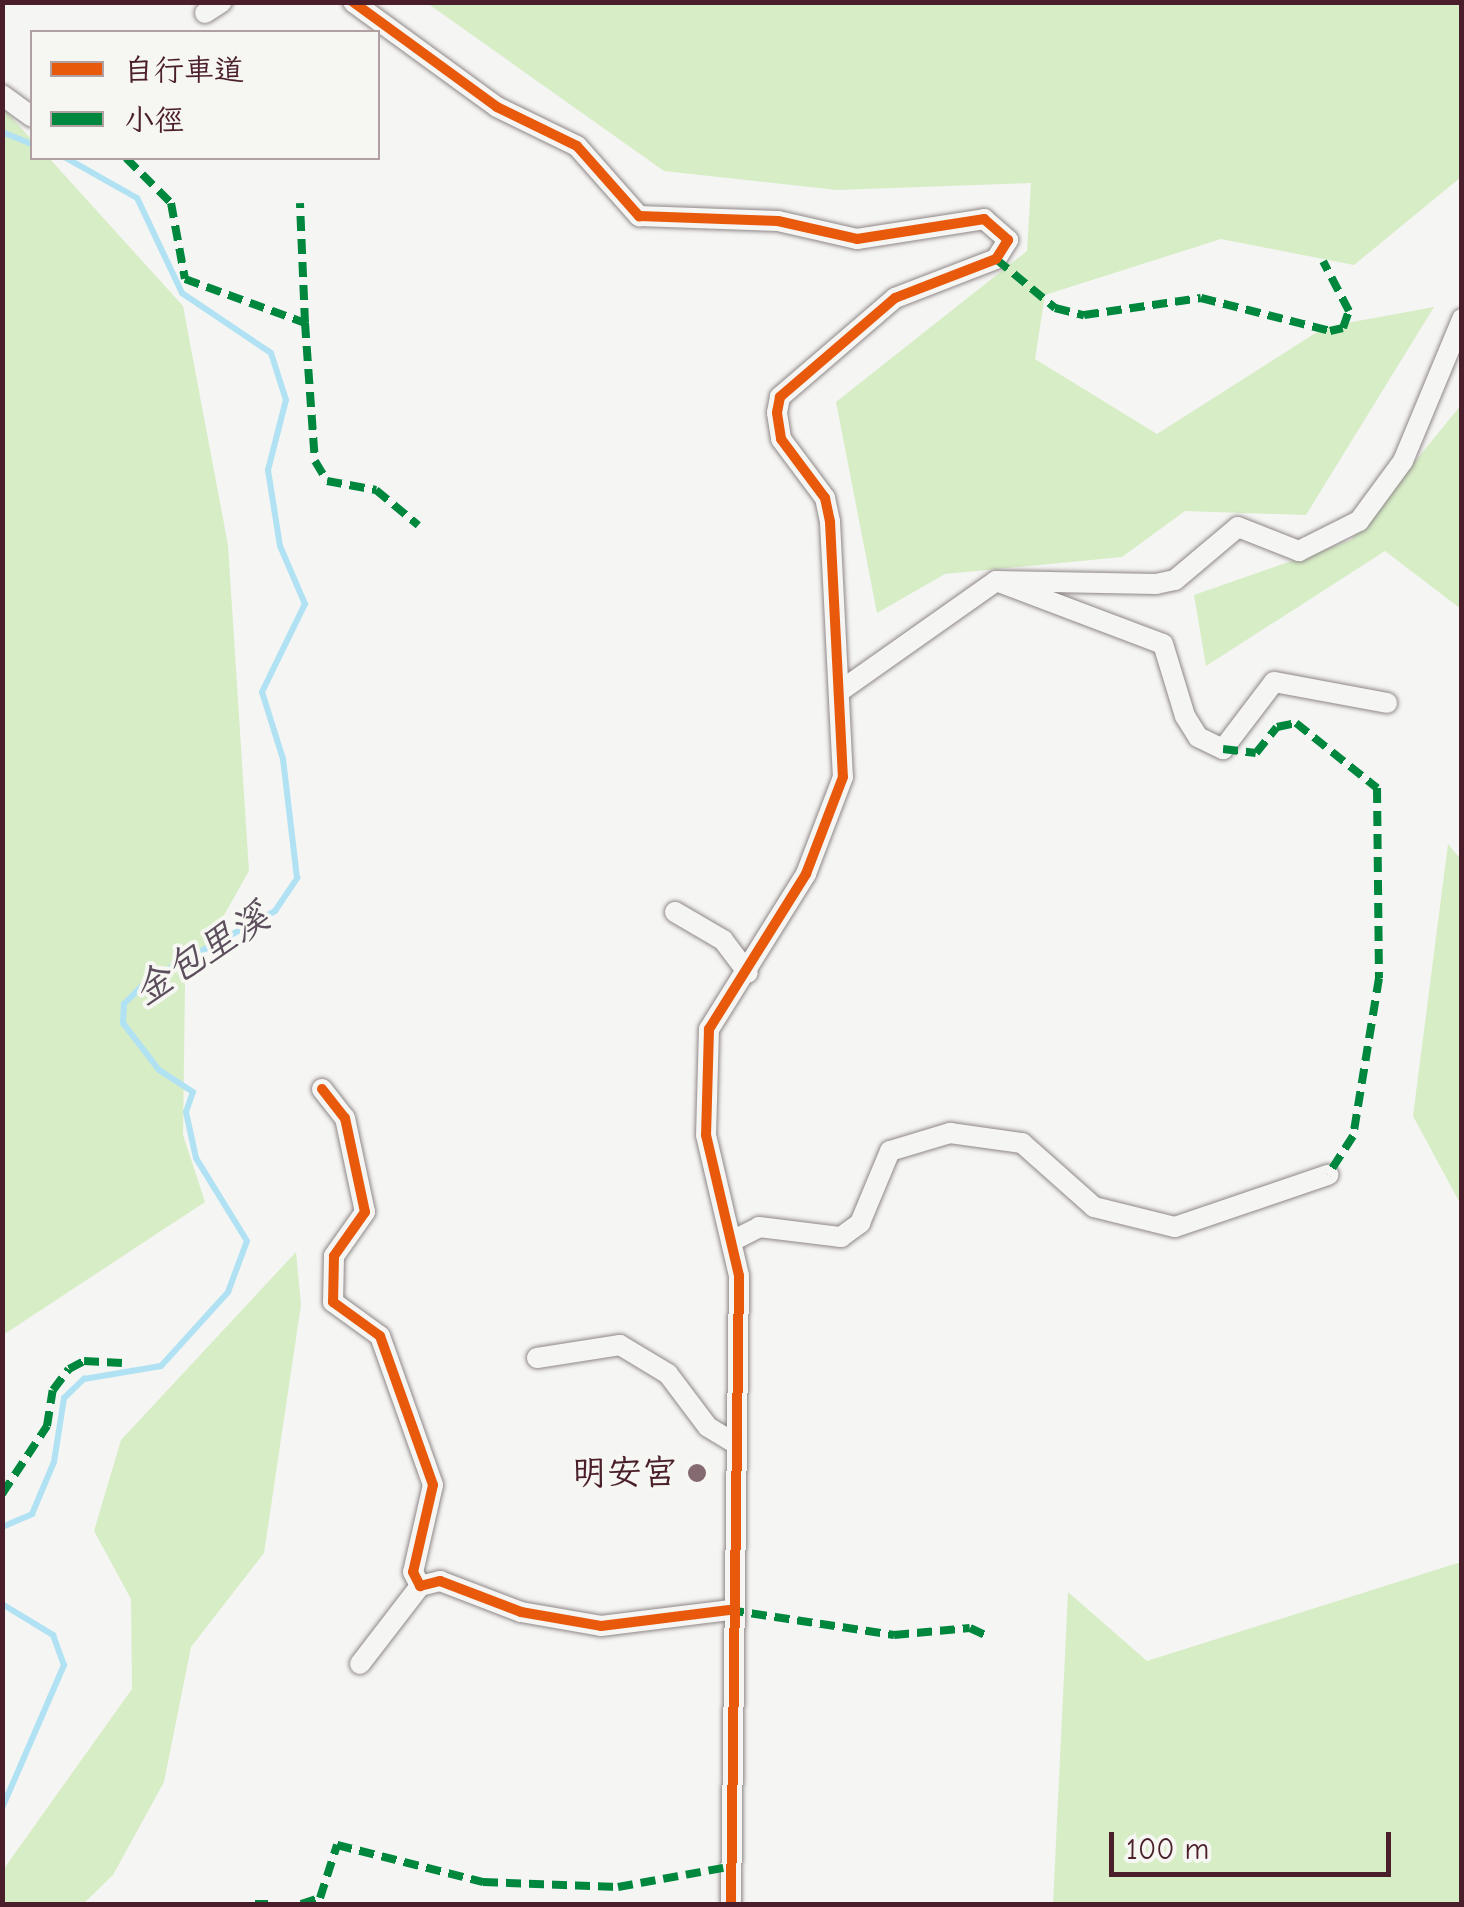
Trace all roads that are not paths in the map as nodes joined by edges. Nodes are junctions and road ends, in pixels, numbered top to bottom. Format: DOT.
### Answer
graph roads {
  1 [pos="353,2"];
  2 [pos="2,95"];
  3 [pos="30,116"];
  4 [pos="1462,318"];
  5 [pos="996,580"];
  6 [pos="843,689"];
  7 [pos="1387,703"];
  8 [pos="675,912"];
  9 [pos="748,973"];
  10 [pos="322,1089"];
  11 [pos="1328,1175"];
  12 [pos="734,1240"];
  13 [pos="537,1358"];
  14 [pos="735,1444"];
  15 [pos="420,1586"];
  16 [pos="729,1610"];
  17 [pos="360,1664"];
  18 [pos="732,1904"];
  1 -- 6 [label="street"];
  2 -- 3 [label="street"];
  4 -- 5 [label="street"];
  5 -- 6 [label="street"];
  5 -- 7 [label="street"];
  6 -- 9 [label="street"];
  8 -- 9 [label="street"];
  9 -- 12 [label="street"];
  10 -- 15 [label="street"];
  11 -- 12 [label="street"];
  12 -- 14 [label="street"];
  13 -- 14 [label="street"];
  14 -- 16 [label="street"];
  15 -- 16 [label="street"];
  15 -- 17 [label="street"];
  16 -- 18 [label="street"];
}
